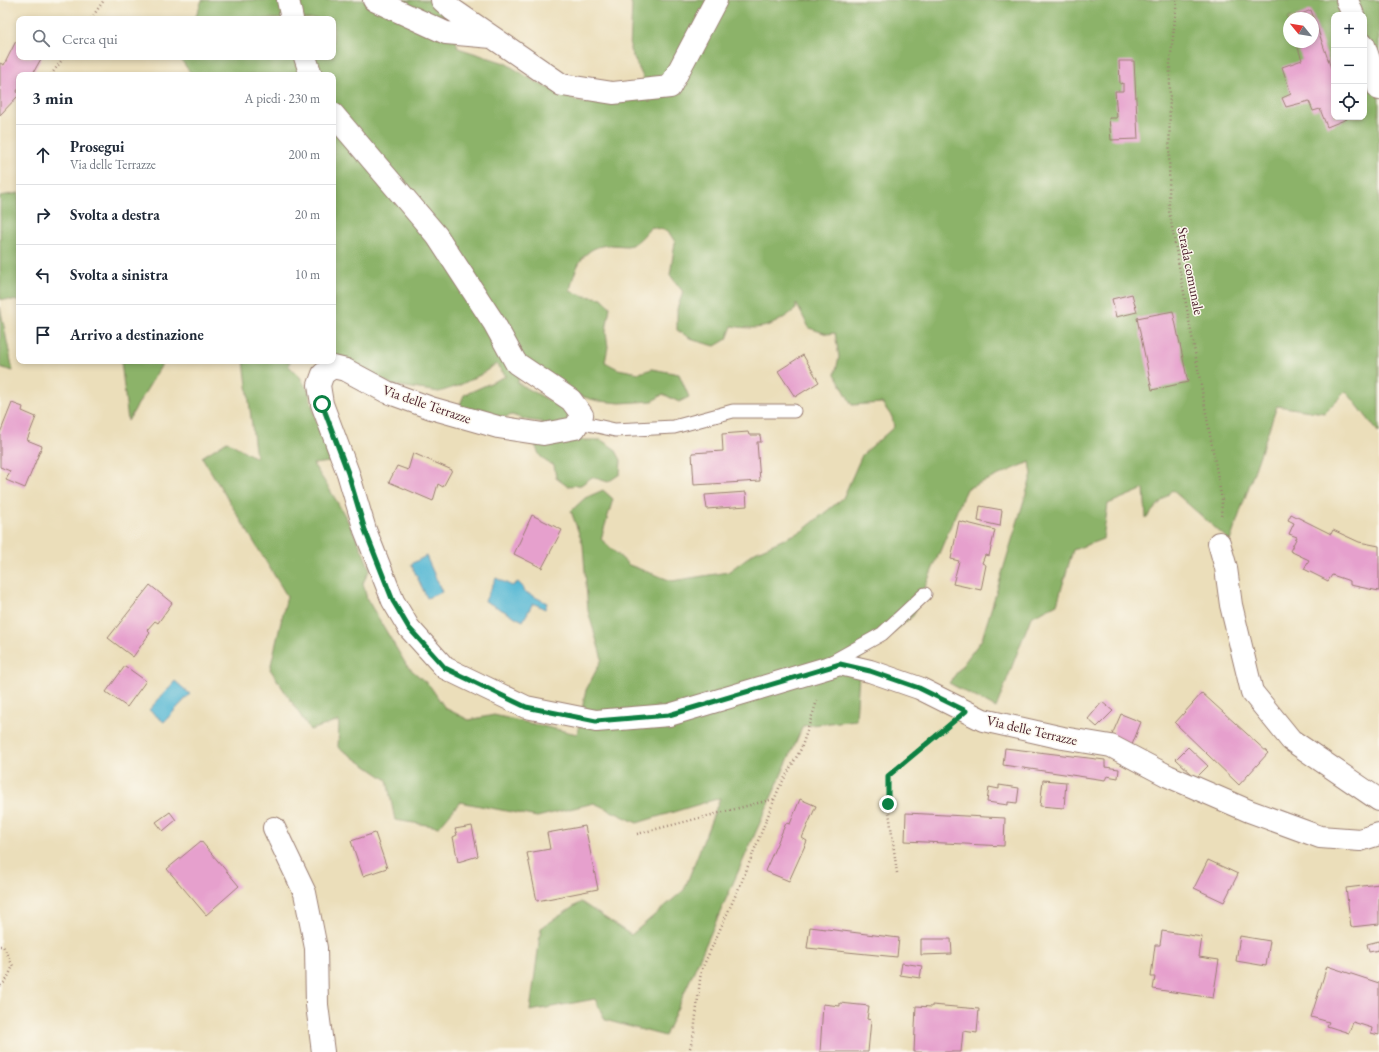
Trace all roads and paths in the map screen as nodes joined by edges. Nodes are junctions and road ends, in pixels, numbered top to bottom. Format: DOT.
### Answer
graph roads {
  1 [pos="104,0"];
  2 [pos="288,0"];
  3 [pos="374,0"];
  4 [pos="442,0"];
  5 [pos="716,0"];
  6 [pos="1177,0"];
  7 [pos="1347,0"];
  8 [pos="1352,12"];
  9 [pos="92,16"];
  10 [pos="291,16"];
  11 [pos="493,37"];
  12 [pos="1365,48"];
  13 [pos="62,60"];
  14 [pos="306,60"];
  15 [pos="53,72"];
  16 [pos="310,72"];
  17 [pos="1379,89"];
  18 [pos="336,118"];
  19 [pos="794,411"];
  20 [pos="579,422"];
  21 [pos="1219,543"];
  22 [pos="926,594"];
  23 [pos="820,669"];
  24 [pos="966,711"];
  25 [pos="774,799"];
  26 [pos="1379,800"];
  27 [pos="274,828"];
  28 [pos="637,834"];
  29 [pos="1379,834"];
  30 [pos="897,873"];
  31 [pos="0,946"];
  32 [pos="0,986"];
  33 [pos="323,1052"];
  34 [pos="689,1052"];
  1 -- 9 [label="path"];
  2 -- 10 [label="street"];
  3 -- 11 [label="street"];
  4 -- 11 [label="street"];
  5 -- 11 [label="street"];
  6 -- 21 [label="path, Strada comunale"];
  7 -- 8 [label="street"];
  12 -- 17 [label="street"];
  13 -- 15 [label="path"];
  14 -- 16 [label="street"];
  18 -- 20 [label="street"];
  19 -- 20 [label="lane"];
  20 -- 23 [label="street, Via delle Terrazze"];
  21 -- 26 [label="street"];
  22 -- 23 [label="lane"];
  23 -- 24 [label="street, Via delle Terrazze"];
  23 -- 25 [label="path"];
  24 -- 29 [label="street, Via delle Terrazze"];
  24 -- 30 [label="path"];
  25 -- 28 [label="path"];
  25 -- 34 [label="path"];
  27 -- 33 [label="street"];
  31 -- 32 [label="path"];
}
